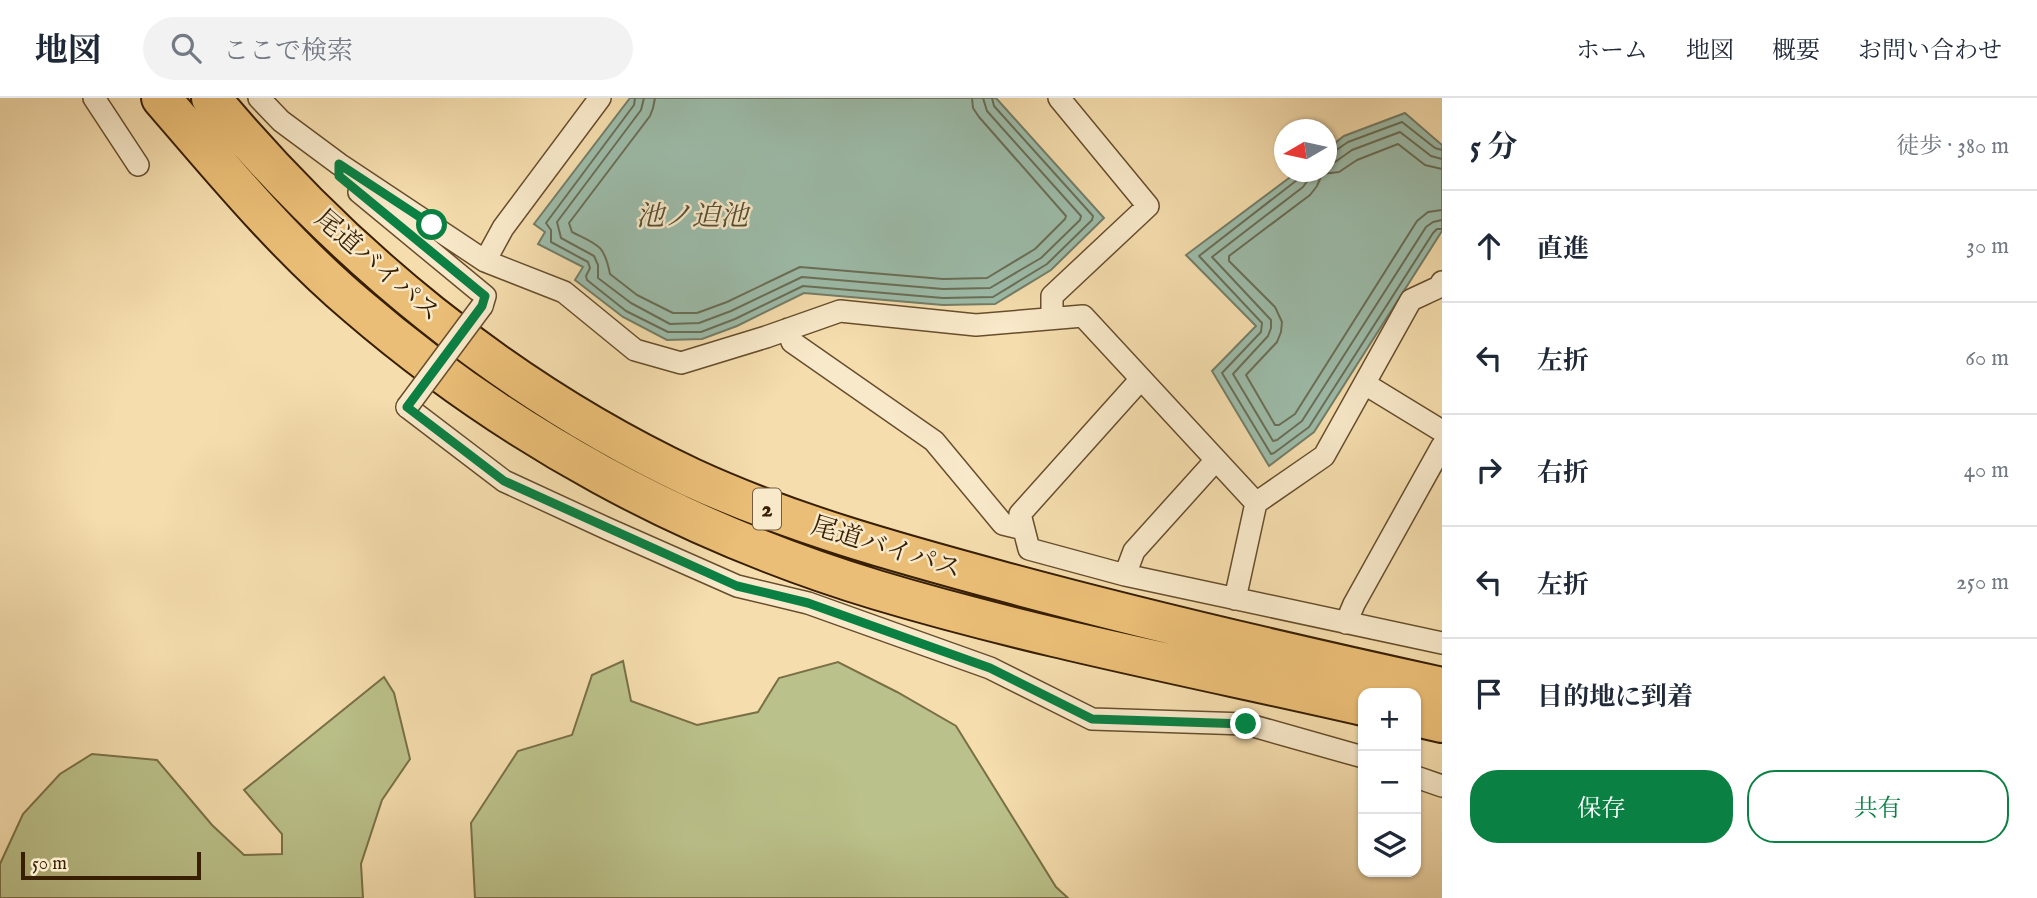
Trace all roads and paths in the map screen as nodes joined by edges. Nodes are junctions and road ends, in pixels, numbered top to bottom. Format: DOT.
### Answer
graph roads {
  1 [pos="94,98"];
  2 [pos="161,98"];
  3 [pos="211,98"];
  4 [pos="259,98"];
  5 [pos="600,98"];
  6 [pos="1059,98"];
  7 [pos="339,164"];
  8 [pos="138,165"];
  9 [pos="485,261"];
  10 [pos="1441,286"];
  11 [pos="1052,318"];
  12 [pos="788,329"];
  13 [pos="1141,379"];
  14 [pos="1365,384"];
  15 [pos="1442,431"];
  16 [pos="1442,446"];
  17 [pos="1216,460"];
  18 [pos="1256,503"];
  19 [pos="1024,529"];
  20 [pos="1125,575"];
  21 [pos="1235,599"];
  22 [pos="1346,623"];
  23 [pos="1442,643"];
  24 [pos="1442,685"];
  25 [pos="1358,705"];
  26 [pos="1421,718"];
  27 [pos="1442,723"];
  28 [pos="1358,756"];
  29 [pos="1421,779"];
  30 [pos="1442,786"];
  1 -- 8 [label="street"];
  2 -- 25 [label="highway, 尾道バイパス / 2"];
  3 -- 24 [label="highway, 尾道バイパス / 2"];
  4 -- 7 [label="street"];
  5 -- 9 [label="street"];
  6 -- 11 [label="street"];
  7 -- 9 [label="street"];
  7 -- 28 [label="street, bridge"];
  9 -- 12 [label="street"];
  10 -- 14 [label="street"];
  11 -- 12 [label="street"];
  11 -- 13 [label="street"];
  12 -- 19 [label="street"];
  13 -- 17 [label="street"];
  13 -- 19 [label="street"];
  14 -- 15 [label="street"];
  14 -- 18 [label="street"];
  16 -- 22 [label="street"];
  17 -- 18 [label="street"];
  17 -- 20 [label="street"];
  18 -- 21 [label="street"];
  19 -- 20 [label="street"];
  20 -- 21 [label="street"];
  21 -- 22 [label="street"];
  22 -- 23 [label="street"];
  26 -- 27 [label="highway"];
  29 -- 30 [label="street"];
}
